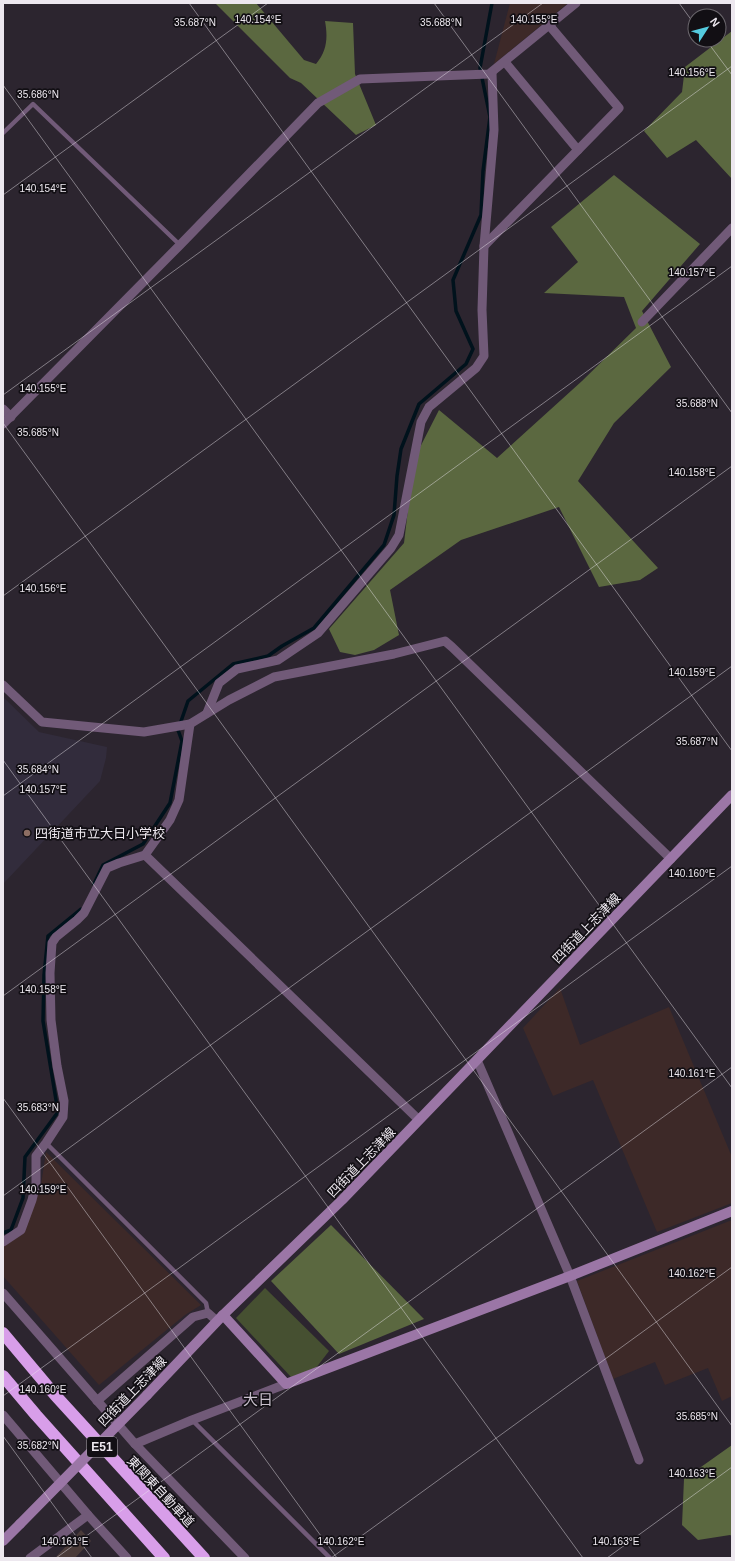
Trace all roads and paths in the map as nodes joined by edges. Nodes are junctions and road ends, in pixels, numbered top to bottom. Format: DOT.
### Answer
graph roads {
  1 [pos="576,3"];
  2 [pos="549,25"];
  3 [pos="505,62"];
  4 [pos="490,74"];
  5 [pos="3,133"];
  6 [pos="578,150"];
  7 [pos="732,228"];
  8 [pos="180,245"];
  9 [pos="484,246"];
  10 [pos="642,322"];
  11 [pos="3,409"];
  12 [pos="11,417"];
  13 [pos="3,424"];
  14 [pos="3,685"];
  15 [pos="207,713"];
  16 [pos="188,725"];
  17 [pos="732,795"];
  18 [pos="145,855"];
  19 [pos="671,858"];
  20 [pos="477,1060"];
  21 [pos="419,1120"];
  22 [pos="46,1143"];
  23 [pos="732,1211"];
  24 [pos="3,1242"];
  25 [pos="570,1276"];
  26 [pos="3,1293"];
  27 [pos="208,1313"];
  28 [pos="220,1318"];
  29 [pos="3,1333"];
  30 [pos="3,1376"];
  31 [pos="286,1384"];
  32 [pos="97,1401"];
  33 [pos="3,1414"];
  34 [pos="192,1420"];
  35 [pos="135,1444"];
  36 [pos="639,1460"];
  37 [pos="88,1515"];
  38 [pos="3,1541"];
  39 [pos="30,1558"];
  40 [pos="127,1558"];
  41 [pos="164,1558"];
  42 [pos="204,1558"];
  43 [pos="245,1558"];
  44 [pos="330,1558"];
  1 -- 2 [label="street"];
  2 -- 3 [label="street"];
  2 -- 6 [label="street"];
  3 -- 4 [label="street"];
  3 -- 6 [label="street"];
  4 -- 8 [label="street"];
  4 -- 9 [label="street"];
  5 -- 8 [label="lane"];
  6 -- 9 [label="street"];
  7 -- 10 [label="street"];
  8 -- 12 [label="street"];
  9 -- 15 [label="street"];
  11 -- 12 [label="street"];
  12 -- 13 [label="street"];
  14 -- 16 [label="street"];
  15 -- 16 [label="street"];
  15 -- 19 [label="street"];
  16 -- 18 [label="street"];
  17 -- 19 [label="main road, 四街道上志津線"];
  18 -- 21 [label="street"];
  18 -- 22 [label="street"];
  19 -- 20 [label="main road, 四街道上志津線"];
  20 -- 21 [label="main road, 四街道上志津線"];
  20 -- 25 [label="street"];
  21 -- 28 [label="main road, 四街道上志津線"];
  22 -- 24 [label="street"];
  22 -- 27 [label="lane"];
  23 -- 25 [label="main road"];
  25 -- 31 [label="main road"];
  25 -- 36 [label="street"];
  26 -- 32 [label="street"];
  27 -- 28 [label="street"];
  27 -- 32 [label="street"];
  28 -- 31 [label="main road"];
  28 -- 38 [label="main road, 四街道上志津線, bridge"];
  29 -- 42 [label="highway, 東関東自動車道 / E51"];
  30 -- 41 [label="highway, E51"];
  31 -- 34 [label="street"];
  32 -- 35 [label="street"];
  33 -- 37 [label="street"];
  34 -- 35 [label="street"];
  34 -- 44 [label="lane"];
  35 -- 43 [label="street"];
  37 -- 39 [label="street"];
  37 -- 40 [label="street"];
}
